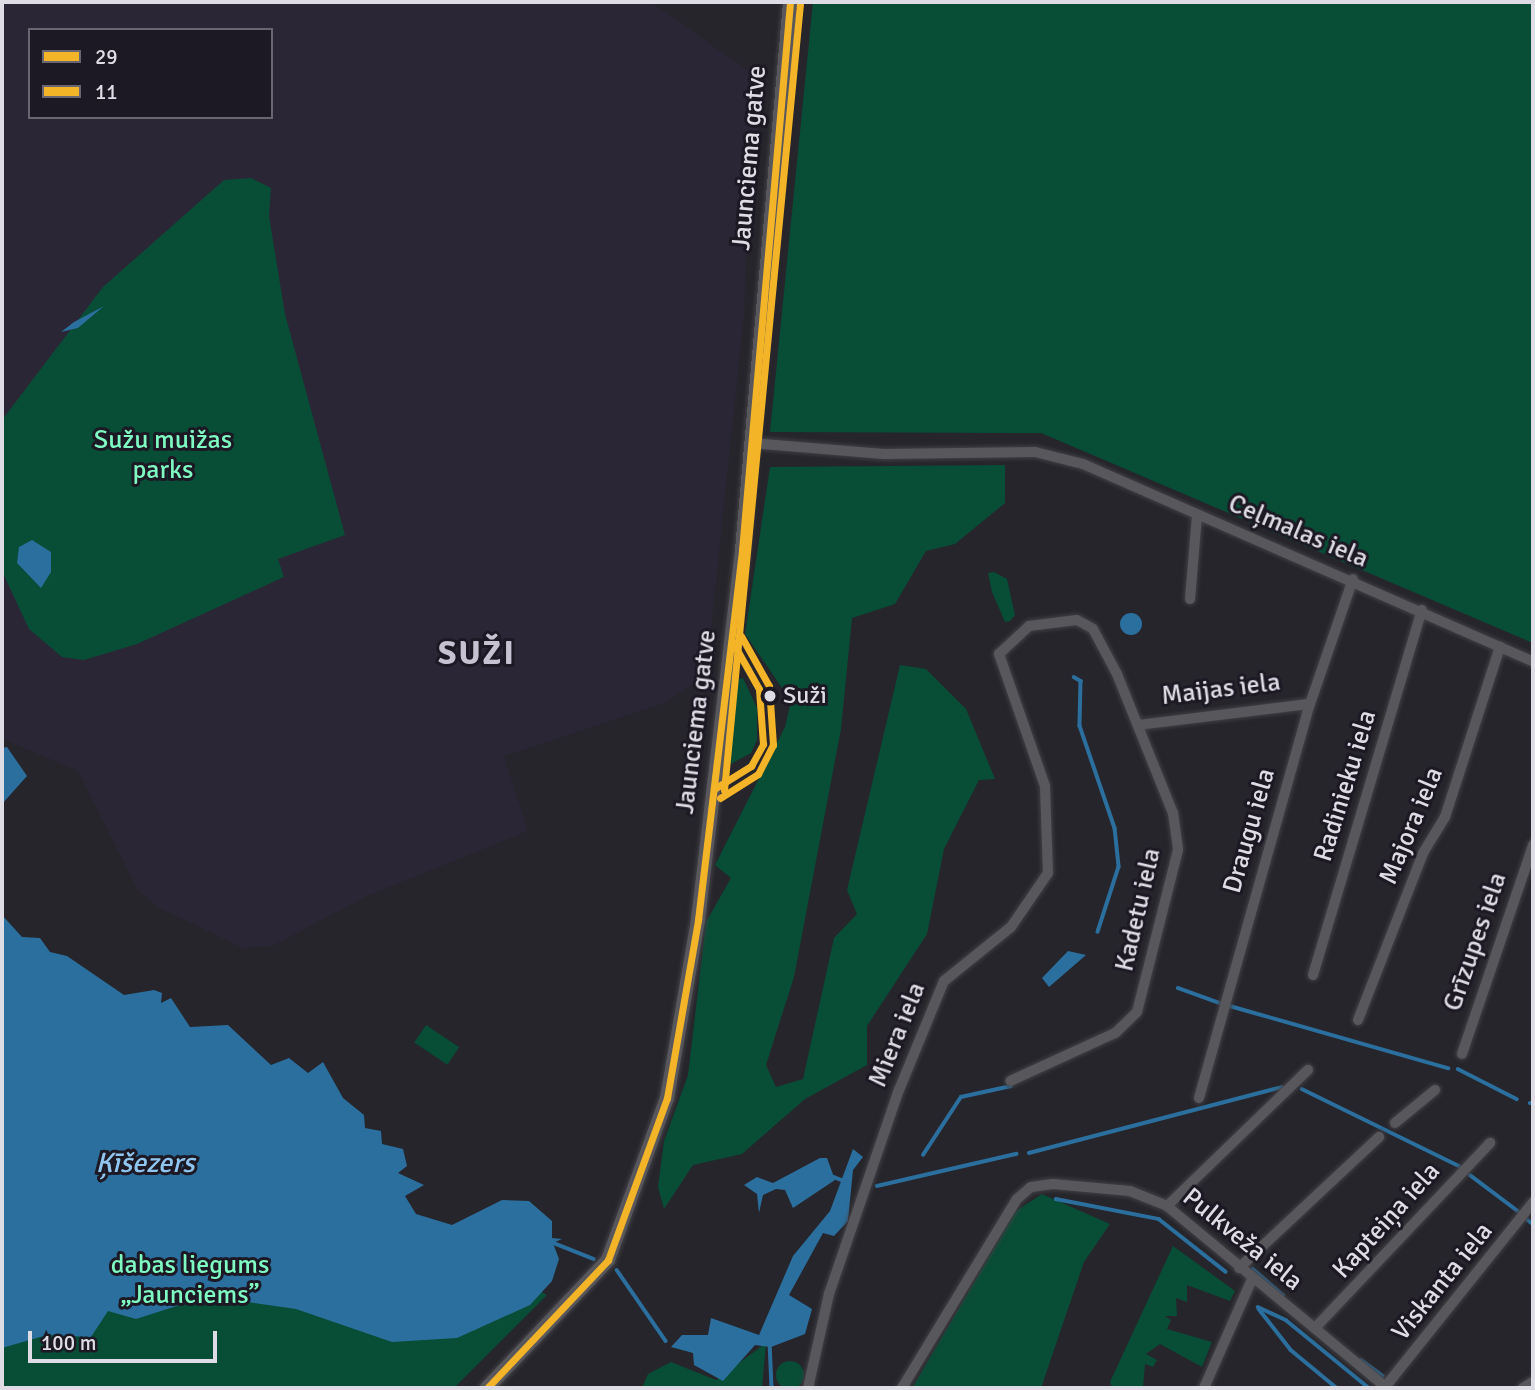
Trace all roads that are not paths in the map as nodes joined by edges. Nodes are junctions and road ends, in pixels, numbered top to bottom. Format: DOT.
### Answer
graph roads {
  1 [pos="790,2"];
  2 [pos="751,443"];
  3 [pos="1197,515"];
  4 [pos="1353,579"];
  5 [pos="1190,599"];
  6 [pos="1422,610"];
  7 [pos="1029,625"];
  8 [pos="1500,647"];
  9 [pos="1533,662"];
  10 [pos="1310,704"];
  11 [pos="1138,725"];
  12 [pos="1533,845"];
  13 [pos="1313,975"];
  14 [pos="1358,1020"];
  15 [pos="1462,1054"];
  16 [pos="1308,1070"];
  17 [pos="1010,1081"];
  18 [pos="1434,1090"];
  19 [pos="1199,1098"];
  20 [pos="1395,1123"];
  21 [pos="1379,1137"];
  22 [pos="1490,1143"];
  23 [pos="1533,1202"];
  24 [pos="1167,1206"];
  25 [pos="1239,1268"];
  26 [pos="1252,1279"];
  27 [pos="1315,1328"];
  28 [pos="1533,1382"];
  29 [pos="487,1388"];
  30 [pos="808,1388"];
  31 [pos="902,1388"];
  32 [pos="1203,1388"];
  33 [pos="1386,1388"];
  34 [pos="1523,1388"];
  1 -- 2 [label="main road, Jaunciema gatve"];
  2 -- 3 [label="street, Ceļmalas iela"];
  2 -- 29 [label="main road, Jaunciema gatve"];
  3 -- 4 [label="street, Ceļmalas iela"];
  3 -- 5 [label="street"];
  4 -- 6 [label="street, Ceļmalas iela"];
  4 -- 10 [label="street, Draugu iela"];
  6 -- 8 [label="street, Ceļmalas iela"];
  6 -- 13 [label="street, Radinieku iela"];
  7 -- 11 [label="street, Kadetu iela"];
  7 -- 30 [label="street, Miera iela"];
  8 -- 9 [label="street, Ceļmalas iela"];
  8 -- 14 [label="street, Majora iela"];
  10 -- 11 [label="street, Maijas iela"];
  10 -- 19 [label="street, Draugu iela"];
  11 -- 17 [label="street, Kadetu iela"];
  12 -- 15 [label="street, Grīzupes iela"];
  16 -- 24 [label="street"];
  18 -- 20 [label="street"];
  21 -- 25 [label="street"];
  22 -- 27 [label="street, Kapteiņa iela"];
  23 -- 33 [label="street, Viskanta iela"];
  24 -- 25 [label="street, Pulkveža iela"];
  24 -- 31 [label="street, Pulkveža iela"];
  25 -- 26 [label="street, Pulkveža iela"];
  26 -- 27 [label="street, Pulkveža iela"];
  26 -- 32 [label="street"];
  27 -- 33 [label="street, Pulkveža iela"];
  28 -- 34 [label="street"];
}
